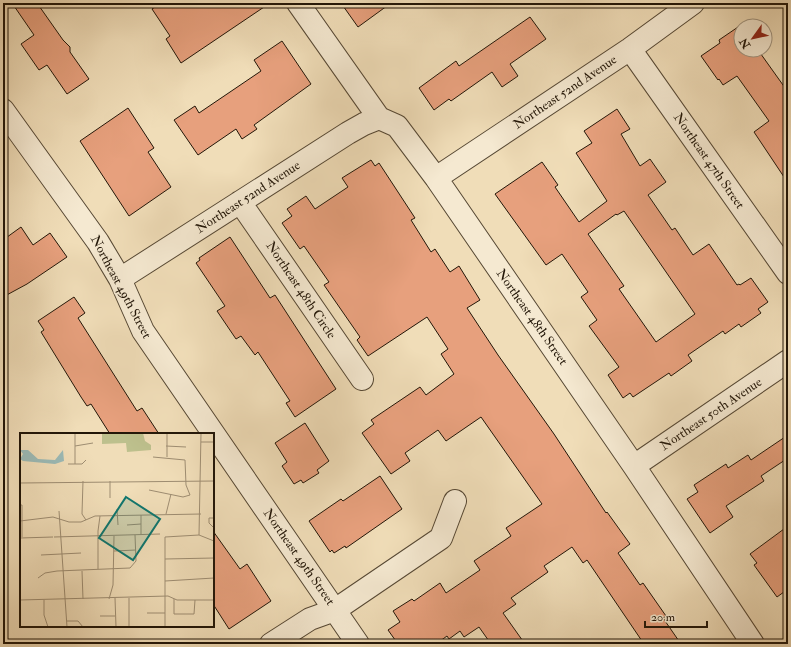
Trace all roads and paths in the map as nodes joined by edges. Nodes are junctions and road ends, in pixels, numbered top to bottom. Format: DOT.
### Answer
graph roads {
  1 [pos="298,3"];
  2 [pos="693,3"];
  3 [pos="630,49"];
  4 [pos="3,110"];
  5 [pos="379,118"];
  6 [pos="436,178"];
  7 [pos="240,202"];
  8 [pos="788,273"];
  9 [pos="120,279"];
  10 [pos="788,361"];
  11 [pos="362,379"];
  12 [pos="213,433"];
  13 [pos="214,434"];
  14 [pos="634,466"];
  15 [pos="455,501"];
  16 [pos="335,610"];
  17 [pos="271,644"];
  18 [pos="358,644"];
  19 [pos="753,644"];
  1 -- 5 [label="street"];
  2 -- 3 [label="street, Northeast 52nd Avenue"];
  3 -- 6 [label="street, Northeast 52nd Avenue"];
  3 -- 8 [label="street, Northeast 47th Street"];
  4 -- 9 [label="street, Northeast 49th Street"];
  5 -- 6 [label="street, Northeast 48th Street"];
  5 -- 7 [label="street, Northeast 52nd Avenue"];
  6 -- 14 [label="street, Northeast 48th Street"];
  7 -- 9 [label="street, Northeast 52nd Avenue"];
  7 -- 11 [label="street, Northeast 48th Circle"];
  9 -- 12 [label="street, Northeast 49th Street"];
  10 -- 14 [label="street, Northeast 50th Avenue"];
  13 -- 16 [label="street, Northeast 49th Street"];
  14 -- 19 [label="street, Northeast 48th Street"];
  15 -- 16 [label="street"];
  16 -- 17 [label="street"];
  16 -- 18 [label="street, Northeast 49th Street"];
}
